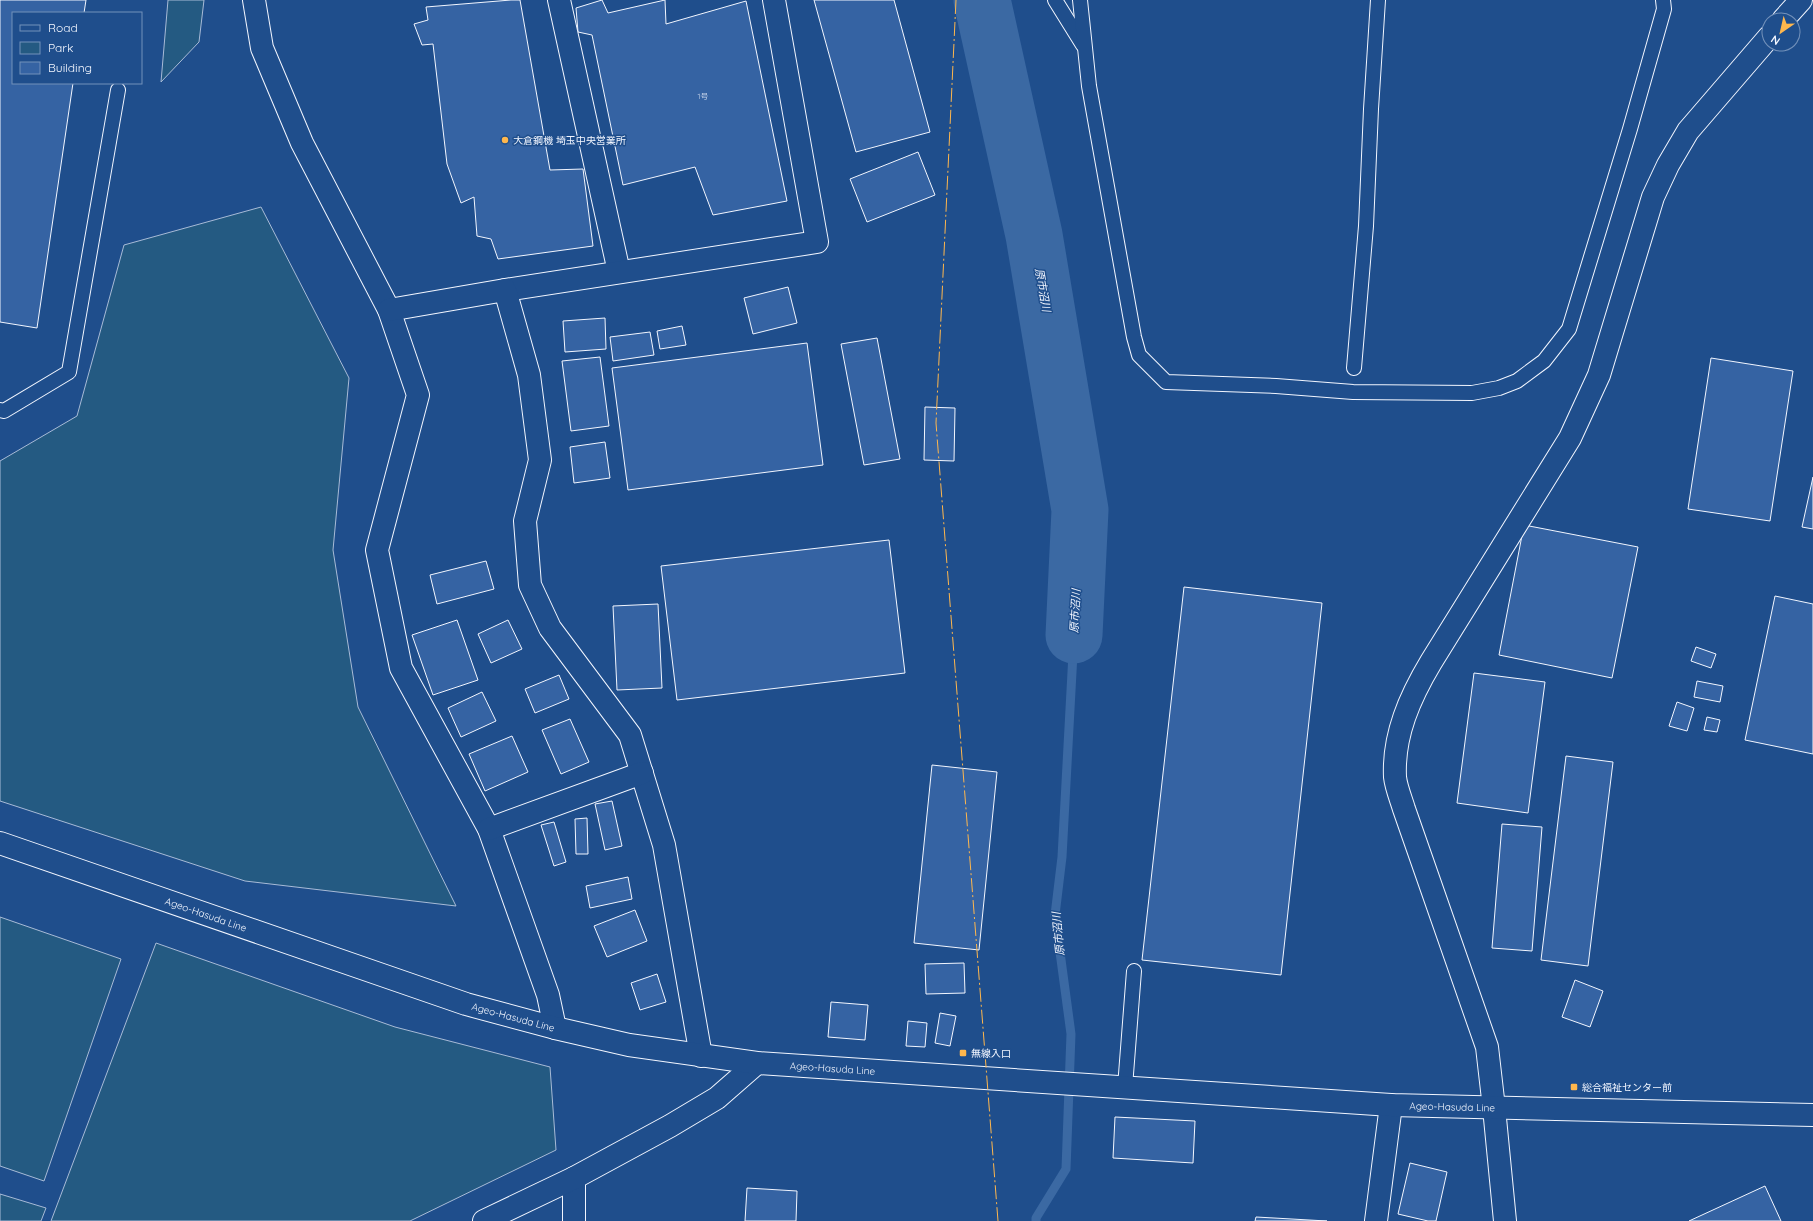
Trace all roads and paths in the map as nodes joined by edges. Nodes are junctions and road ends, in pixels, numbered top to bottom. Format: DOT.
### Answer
graph roads {
  1 [pos="254,0"];
  2 [pos="559,0"];
  3 [pos="774,0"];
  4 [pos="1054,0"];
  5 [pos="1080,0"];
  6 [pos="1378,0"];
  7 [pos="1663,0"];
  8 [pos="1801,0"];
  9 [pos="1790,12"];
  10 [pos="1761,46"];
  11 [pos="1085,49"];
  12 [pos="118,90"];
  13 [pos="619,272"];
  14 [pos="505,290"];
  15 [pos="389,310"];
  16 [pos="1354,368"];
  17 [pos="0,410"];
  18 [pos="642,773"];
  19 [pos="489,829"];
  20 [pos="0,843"];
  21 [pos="1134,971"];
  22 [pos="555,1028"];
  23 [pos="701,1056"];
  24 [pos="757,1063"];
  25 [pos="1125,1087"];
  26 [pos="1391,1105"];
  27 [pos="1494,1108"];
  28 [pos="1813,1116"];
  29 [pos="574,1178"];
  30 [pos="490,1220"];
  31 [pos="574,1221"];
  32 [pos="1376,1221"];
  33 [pos="1505,1221"];
  1 -- 15 [label="street"];
  2 -- 13 [label="street"];
  3 -- 13 [label="street"];
  4 -- 11 [label="lane"];
  5 -- 11 [label="lane"];
  6 -- 16 [label="lane"];
  7 -- 11 [label="lane"];
  8 -- 9 [label="street"];
  10 -- 27 [label="street"];
  12 -- 17 [label="lane"];
  13 -- 14 [label="street"];
  14 -- 15 [label="street"];
  14 -- 18 [label="street"];
  15 -- 19 [label="street"];
  18 -- 19 [label="street"];
  18 -- 23 [label="street"];
  19 -- 22 [label="street"];
  20 -- 22 [label="street, Ageo-Hasuda Line"];
  21 -- 25 [label="lane"];
  22 -- 23 [label="street, Ageo-Hasuda Line"];
  23 -- 24 [label="street, Ageo-Hasuda Line"];
  24 -- 25 [label="street, Ageo-Hasuda Line"];
  24 -- 29 [label="street"];
  25 -- 26 [label="street, Ageo-Hasuda Line"];
  26 -- 27 [label="street, Ageo-Hasuda Line"];
  26 -- 32 [label="street"];
  27 -- 28 [label="street, Ageo-Hasuda Line"];
  27 -- 33 [label="street"];
  29 -- 30 [label="street"];
  29 -- 31 [label="street"];
}
